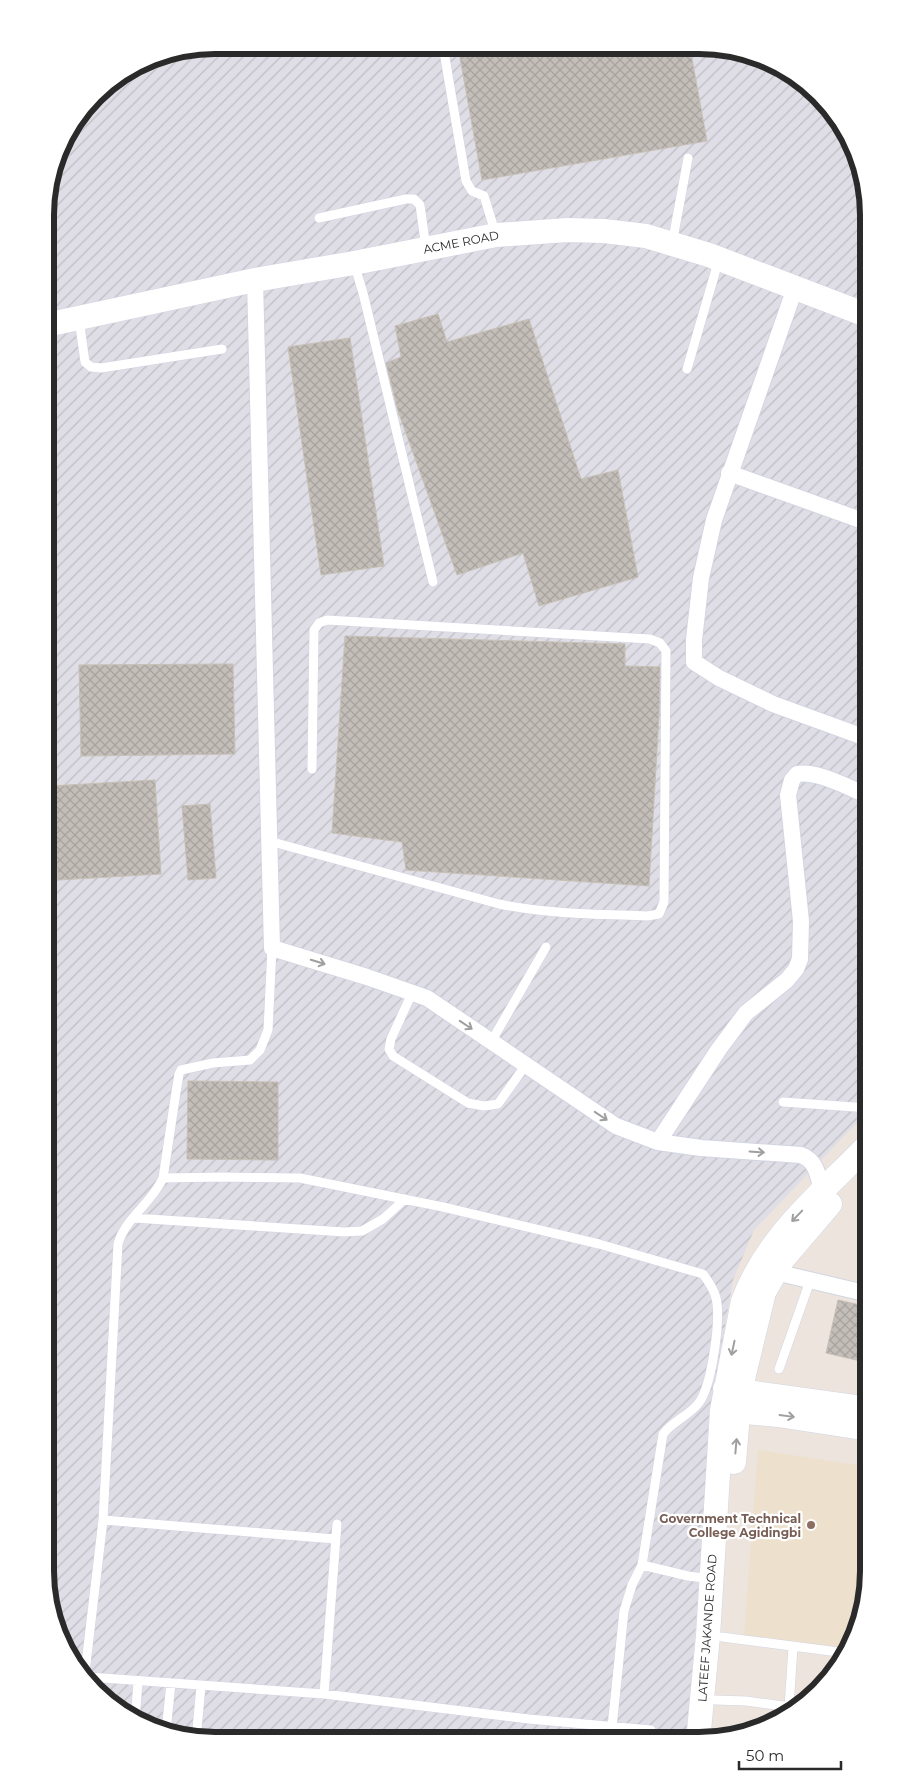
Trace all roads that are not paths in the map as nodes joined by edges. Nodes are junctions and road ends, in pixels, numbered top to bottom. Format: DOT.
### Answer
graph roads {
  1 [pos="444,54"];
  2 [pos="688,158"];
  3 [pos="319,218"];
  4 [pos="496,235"];
  5 [pos="672,244"];
  6 [pos="426,249"];
  7 [pos="719,259"];
  8 [pos="354,263"];
  9 [pos="255,280"];
  10 [pos="795,288"];
  11 [pos="860,313"];
  12 [pos="79,318"];
  13 [pos="54,323"];
  14 [pos="222,349"];
  15 [pos="687,369"];
  16 [pos="729,473"];
  17 [pos="860,520"];
  18 [pos="433,582"];
  19 [pos="860,735"];
  20 [pos="312,769"];
  21 [pos="860,792"];
  22 [pos="269,841"];
  23 [pos="546,947"];
  24 [pos="272,948"];
  25 [pos="412,993"];
  26 [pos="491,1042"];
  27 [pos="525,1066"];
  28 [pos="782,1102"];
  29 [pos="860,1107"];
  30 [pos="658,1142"];
  31 [pos="860,1153"];
  32 [pos="860,1172"];
  33 [pos="163,1178"];
  34 [pos="822,1191"];
  35 [pos="406,1199"];
  36 [pos="134,1218"];
  37 [pos="775,1272"];
  38 [pos="810,1281"];
  39 [pos="860,1292"];
  40 [pos="779,1369"];
  41 [pos="731,1400"];
  42 [pos="860,1408"];
  43 [pos="860,1427"];
  44 [pos="103,1520"];
  45 [pos="336,1524"];
  46 [pos="335,1539"];
  47 [pos="642,1565"];
  48 [pos="711,1579"];
  49 [pos="722,1638"];
  50 [pos="793,1647"];
  51 [pos="839,1652"];
  52 [pos="86,1667"];
  53 [pos="96,1679"];
  54 [pos="138,1682"];
  55 [pos="170,1683"];
  56 [pos="201,1686"];
  57 [pos="324,1694"];
  58 [pos="715,1700"];
  59 [pos="794,1701"];
  60 [pos="786,1707"];
  61 [pos="136,1711"];
  62 [pos="167,1725"];
  63 [pos="612,1726"];
  64 [pos="628,1728"];
  65 [pos="651,1730"];
  66 [pos="197,1731"];
  67 [pos="713,1731"];
  68 [pos="627,1732"];
  69 [pos="699,1732"];
  1 -- 4 [label="lane"];
  2 -- 5 [label="lane"];
  3 -- 6 [label="lane"];
  4 -- 5 [label="main road, ACME ROAD"];
  4 -- 6 [label="main road, ACME ROAD"];
  5 -- 7 [label="main road, ACME ROAD"];
  6 -- 8 [label="main road, ACME ROAD"];
  7 -- 10 [label="main road, ACME ROAD"];
  7 -- 15 [label="lane"];
  8 -- 9 [label="main road, ACME ROAD"];
  8 -- 18 [label="lane"];
  9 -- 12 [label="main road, ACME ROAD"];
  9 -- 22 [label="street"];
  10 -- 11 [label="main road, ACME ROAD"];
  10 -- 16 [label="street"];
  12 -- 13 [label="main road, ACME ROAD"];
  12 -- 14 [label="lane"];
  16 -- 17 [label="street"];
  16 -- 19 [label="street"];
  20 -- 22 [label="lane"];
  21 -- 30 [label="street"];
  22 -- 24 [label="street"];
  23 -- 26 [label="lane"];
  24 -- 25 [label="street, one-way"];
  24 -- 33 [label="lane"];
  25 -- 26 [label="street, one-way"];
  25 -- 27 [label="lane"];
  26 -- 27 [label="street"];
  27 -- 30 [label="street, one-way"];
  28 -- 29 [label="lane"];
  30 -- 34 [label="street, one-way"];
  31 -- 34 [label="main road, LATEEF JAKANDE ROAD"];
  32 -- 37 [label="main road, LATEEF JAKANDE ROAD"];
  33 -- 35 [label="lane"];
  33 -- 36 [label="lane"];
  34 -- 41 [label="main road, LATEEF JAKANDE ROAD, one-way"];
  35 -- 36 [label="lane"];
  35 -- 47 [label="lane"];
  36 -- 44 [label="lane"];
  37 -- 38 [label="street"];
  37 -- 41 [label="main road, LATEEF JAKANDE ROAD"];
  38 -- 39 [label="street"];
  38 -- 40 [label="lane"];
  41 -- 42 [label="main road"];
  41 -- 43 [label="main road, one-way"];
  41 -- 48 [label="main road, LATEEF JAKANDE ROAD"];
  49 -- 41 [label="main road, LATEEF JAKANDE ROAD, one-way"];
  44 -- 46 [label="lane"];
  44 -- 52 [label="lane"];
  45 -- 46 [label="lane"];
  46 -- 57 [label="lane"];
  47 -- 48 [label="lane"];
  47 -- 63 [label="lane"];
  48 -- 69 [label="main road, LATEEF JAKANDE ROAD"];
  49 -- 50 [label="lane"];
  49 -- 58 [label="main road, LATEEF JAKANDE ROAD"];
  50 -- 51 [label="lane"];
  50 -- 59 [label="lane"];
  53 -- 54 [label="lane"];
  54 -- 55 [label="lane"];
  54 -- 61 [label="lane"];
  55 -- 56 [label="lane"];
  55 -- 62 [label="lane"];
  56 -- 57 [label="lane"];
  56 -- 66 [label="lane"];
  57 -- 63 [label="lane"];
  58 -- 60 [label="lane"];
  58 -- 67 [label="main road, LATEEF JAKANDE ROAD"];
  63 -- 64 [label="lane"];
  64 -- 65 [label="lane"];
  64 -- 68 [label="lane"];
}
